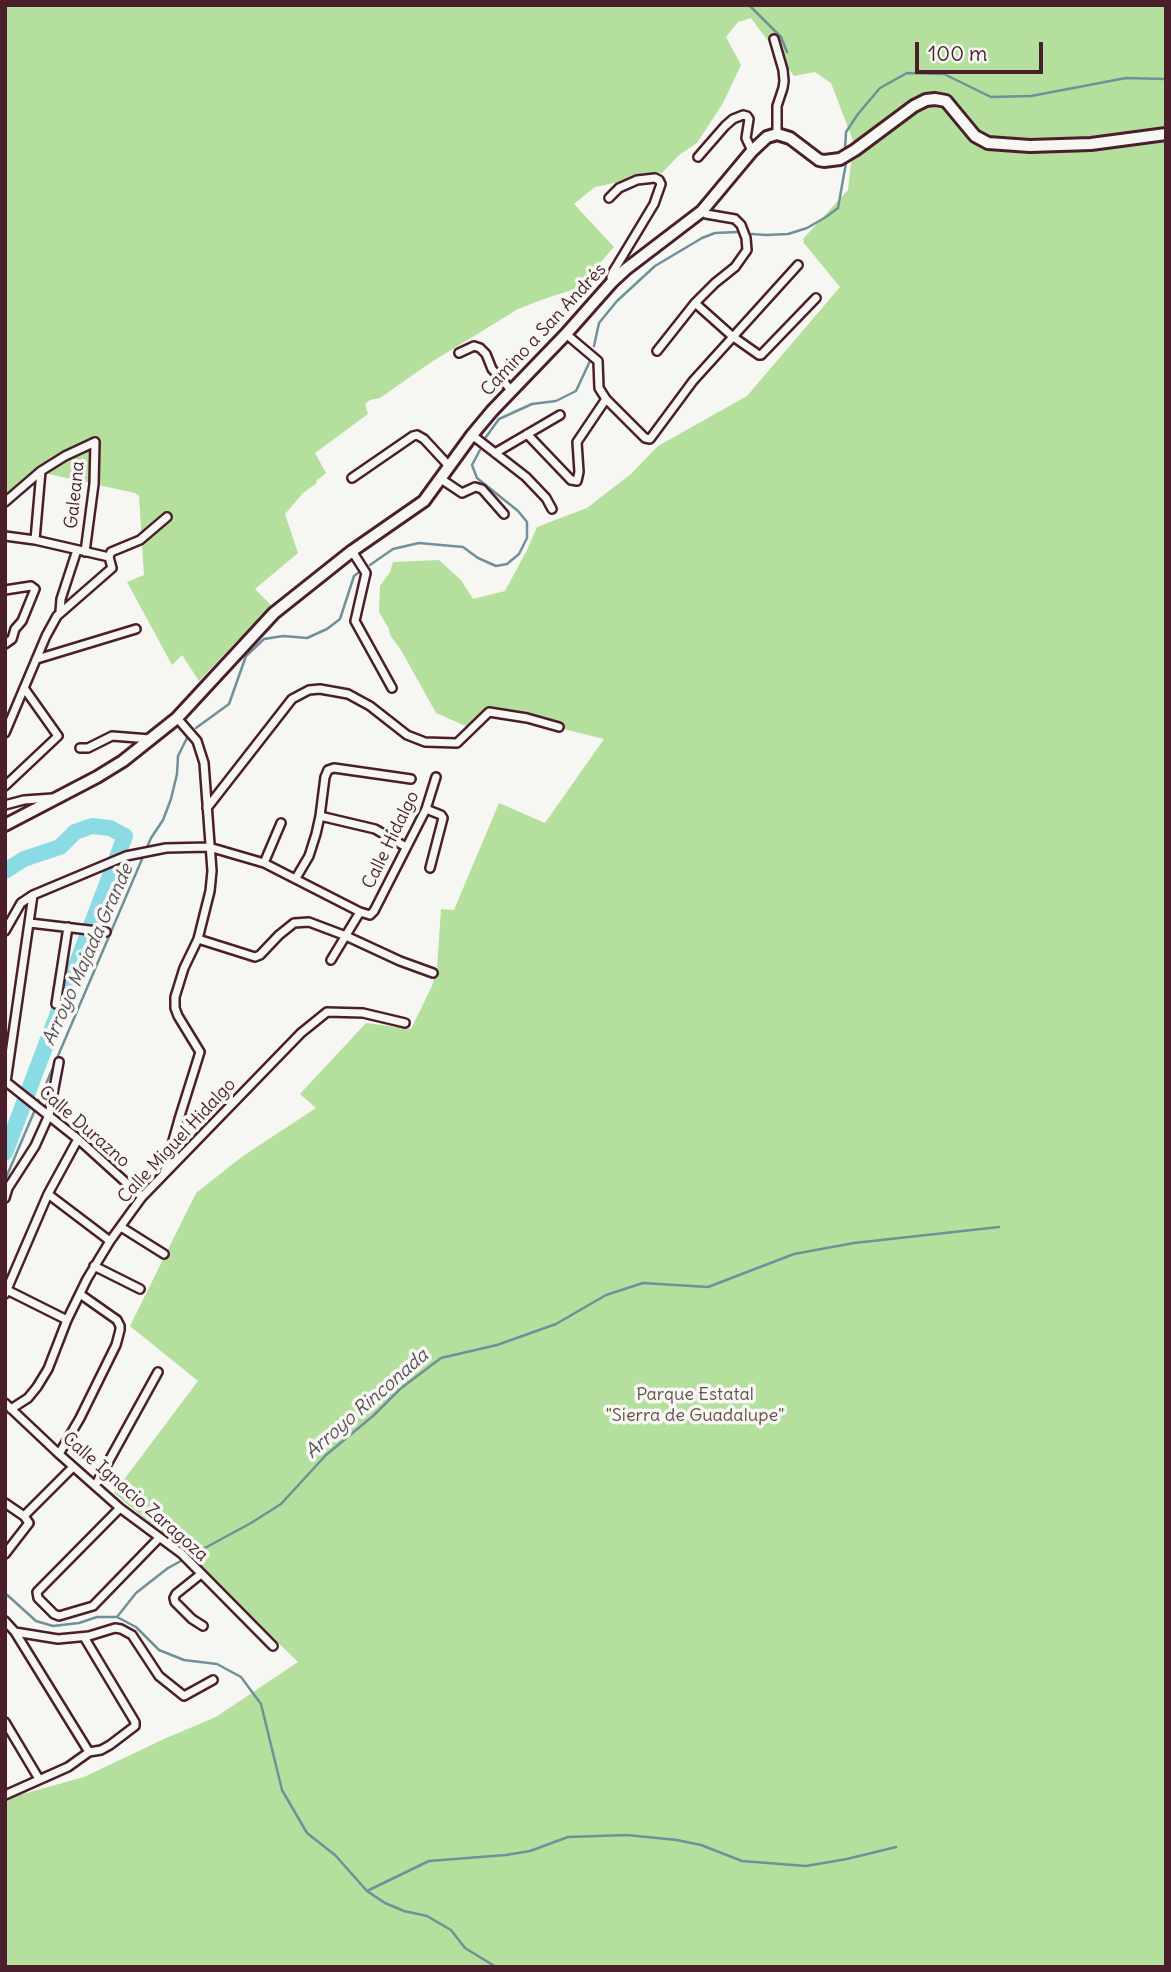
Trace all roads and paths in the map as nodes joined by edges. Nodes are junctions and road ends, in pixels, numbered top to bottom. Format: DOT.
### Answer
graph roads {
  1 [pos="774,38"];
  2 [pos="776,134"];
  3 [pos="1166,135"];
  4 [pos="752,151"];
  5 [pos="698,157"];
  6 [pos="609,198"];
  7 [pos="702,211"];
  8 [pos="797,265"];
  9 [pos="612,282"];
  10 [pos="816,298"];
  11 [pos="695,303"];
  12 [pos="566,334"];
  13 [pos="732,336"];
  14 [pos="657,351"];
  15 [pos="459,354"];
  16 [pos="512,391"];
  17 [pos="606,399"];
  18 [pos="560,415"];
  19 [pos="527,434"];
  20 [pos="471,435"];
  21 [pos="495,453"];
  22 [pos="449,466"];
  23 [pos="41,471"];
  24 [pos="352,478"];
  25 [pos="441,479"];
  26 [pos="5,502"];
  27 [pos="552,509"];
  28 [pos="504,514"];
  29 [pos="167,517"];
  30 [pos="5,536"];
  31 [pos="35,540"];
  32 [pos="81,551"];
  33 [pos="352,551"];
  34 [pos="109,557"];
  35 [pos="5,590"];
  36 [pos="60,612"];
  37 [pos="136,629"];
  38 [pos="5,644"];
  39 [pos="37,659"];
  40 [pos="24,688"];
  41 [pos="392,688"];
  42 [pos="177,718"];
  43 [pos="559,727"];
  44 [pos="6,731"];
  45 [pos="150,739"];
  46 [pos="80,748"];
  47 [pos="436,777"];
  48 [pos="411,779"];
  49 [pos="5,786"];
  50 [pos="57,797"];
  51 [pos="5,805"];
  52 [pos="207,809"];
  53 [pos="426,809"];
  54 [pos="320,816"];
  55 [pos="281,823"];
  56 [pos="5,825"];
  57 [pos="209,847"];
  58 [pos="406,847"];
  59 [pos="264,863"];
  60 [pos="430,868"];
  61 [pos="296,878"];
  62 [pos="33,895"];
  63 [pos="360,912"];
  64 [pos="30,923"];
  65 [pos="68,927"];
  66 [pos="5,931"];
  67 [pos="106,932"];
  68 [pos="346,936"];
  69 [pos="198,939"];
  70 [pos="331,960"];
  71 [pos="433,973"];
  72 [pos="56,1003"];
  73 [pos="405,1023"];
  74 [pos="59,1062"];
  75 [pos="6,1082"];
  76 [pos="49,1115"];
  77 [pos="78,1139"];
  78 [pos="164,1174"];
  79 [pos="48,1194"];
  80 [pos="142,1197"];
  81 [pos="5,1198"];
  82 [pos="121,1227"];
  83 [pos="110,1241"];
  84 [pos="164,1254"];
  85 [pos="94,1266"];
  86 [pos="139,1289"];
  87 [pos="6,1292"];
  88 [pos="79,1294"];
  89 [pos="67,1320"];
  90 [pos="159,1372"];
  91 [pos="8,1406"];
  92 [pos="59,1454"];
  93 [pos="73,1467"];
  94 [pos="95,1486"];
  95 [pos="5,1503"];
  96 [pos="120,1508"];
  97 [pos="24,1516"];
  98 [pos="159,1538"];
  99 [pos="5,1553"];
  100 [pos="201,1574"];
  101 [pos="5,1621"];
  102 [pos="204,1626"];
  103 [pos="15,1632"];
  104 [pos="83,1637"];
  105 [pos="273,1646"];
  106 [pos="213,1680"];
  107 [pos="5,1722"];
  108 [pos="89,1752"];
  109 [pos="39,1779"];
  110 [pos="5,1795"];
  1 -- 2 [label="street"];
  2 -- 3 [label="street"];
  2 -- 4 [label="street, Camino a San Andrés"];
  4 -- 5 [label="street"];
  4 -- 7 [label="street, Camino a San Andrés"];
  6 -- 9 [label="street"];
  7 -- 9 [label="street, Camino a San Andrés"];
  7 -- 11 [label="street"];
  8 -- 13 [label="street"];
  9 -- 12 [label="street, Camino a San Andrés"];
  10 -- 13 [label="street"];
  11 -- 13 [label="street"];
  11 -- 14 [label="street"];
  12 -- 16 [label="street, Camino a San Andrés"];
  12 -- 17 [label="street"];
  13 -- 17 [label="street"];
  15 -- 16 [label="street"];
  16 -- 20 [label="street, Camino a San Andrés"];
  17 -- 19 [label="street"];
  18 -- 19 [label="street"];
  19 -- 21 [label="street"];
  20 -- 21 [label="street"];
  20 -- 22 [label="street, Camino a San Andrés"];
  21 -- 27 [label="street"];
  22 -- 24 [label="street"];
  22 -- 25 [label="street, Camino a San Andrés"];
  23 -- 26 [label="street"];
  23 -- 31 [label="street"];
  23 -- 32 [label="street, Galeana"];
  25 -- 28 [label="street"];
  25 -- 33 [label="street, Camino a San Andrés"];
  29 -- 34 [label="street"];
  30 -- 31 [label="street"];
  31 -- 32 [label="street"];
  32 -- 34 [label="street"];
  32 -- 36 [label="street, Galeana"];
  33 -- 41 [label="street"];
  33 -- 42 [label="street, Camino a San Andrés"];
  34 -- 36 [label="street"];
  35 -- 38 [label="street"];
  36 -- 39 [label="street"];
  37 -- 39 [label="street"];
  39 -- 40 [label="street"];
  40 -- 44 [label="street"];
  40 -- 49 [label="street"];
  42 -- 45 [label="street, Camino a San Andrés"];
  42 -- 52 [label="street"];
  43 -- 52 [label="street"];
  45 -- 46 [label="street"];
  45 -- 50 [label="street, Camino a San Andrés"];
  47 -- 53 [label="street, Calle Hidalgo"];
  48 -- 54 [label="street"];
  50 -- 51 [label="street"];
  50 -- 56 [label="street, Camino a San Andrés"];
  52 -- 57 [label="street"];
  53 -- 58 [label="street, Calle Hidalgo"];
  53 -- 60 [label="street"];
  54 -- 58 [label="street"];
  54 -- 61 [label="street"];
  55 -- 59 [label="street"];
  57 -- 59 [label="street"];
  57 -- 62 [label="street"];
  57 -- 69 [label="street"];
  58 -- 63 [label="street, Calle Hidalgo"];
  59 -- 61 [label="street"];
  61 -- 63 [label="street"];
  62 -- 64 [label="street"];
  62 -- 66 [label="street"];
  63 -- 68 [label="street"];
  64 -- 65 [label="street"];
  64 -- 75 [label="street"];
  65 -- 67 [label="street"];
  65 -- 72 [label="street"];
  68 -- 69 [label="street"];
  68 -- 70 [label="street"];
  68 -- 71 [label="street"];
  69 -- 78 [label="street"];
  73 -- 78 [label="street, Calle Miguel Hidalgo"];
  74 -- 76 [label="street"];
  75 -- 76 [label="street, Calle Durazno"];
  76 -- 77 [label="street, Calle Durazno"];
  76 -- 81 [label="street"];
  77 -- 79 [label="street"];
  77 -- 80 [label="street, Calle Durazno"];
  78 -- 80 [label="street, Calle Miguel Hidalgo"];
  79 -- 83 [label="street"];
  79 -- 87 [label="street"];
  80 -- 82 [label="street, Calle Miguel Hidalgo"];
  82 -- 83 [label="street, Calle Miguel Hidalgo"];
  82 -- 84 [label="street"];
  83 -- 85 [label="street, Calle Miguel Hidalgo"];
  85 -- 86 [label="street"];
  85 -- 88 [label="street, Calle Miguel Hidalgo"];
  87 -- 89 [label="street"];
  88 -- 89 [label="street, Calle Miguel Hidalgo"];
  88 -- 92 [label="street"];
  89 -- 91 [label="street, Calle Miguel Hidalgo"];
  90 -- 94 [label="street"];
  91 -- 92 [label="street, Calle Ignacio Zaragoza"];
  92 -- 93 [label="street, Calle Ignacio Zaragoza"];
  93 -- 94 [label="street, Calle Ignacio Zaragoza"];
  93 -- 97 [label="street"];
  94 -- 96 [label="street, Calle Ignacio Zaragoza"];
  95 -- 97 [label="street"];
  96 -- 98 [label="street, Calle Ignacio Zaragoza"];
  96 -- 98 [label="street"];
  97 -- 99 [label="street"];
  98 -- 100 [label="street, Calle Ignacio Zaragoza"];
  100 -- 102 [label="street"];
  100 -- 105 [label="street, Calle Ignacio Zaragoza"];
  101 -- 103 [label="street"];
  103 -- 104 [label="street"];
  103 -- 108 [label="street"];
  104 -- 106 [label="street"];
  104 -- 108 [label="street"];
  107 -- 109 [label="street"];
  108 -- 109 [label="street"];
  109 -- 110 [label="street"];
}
